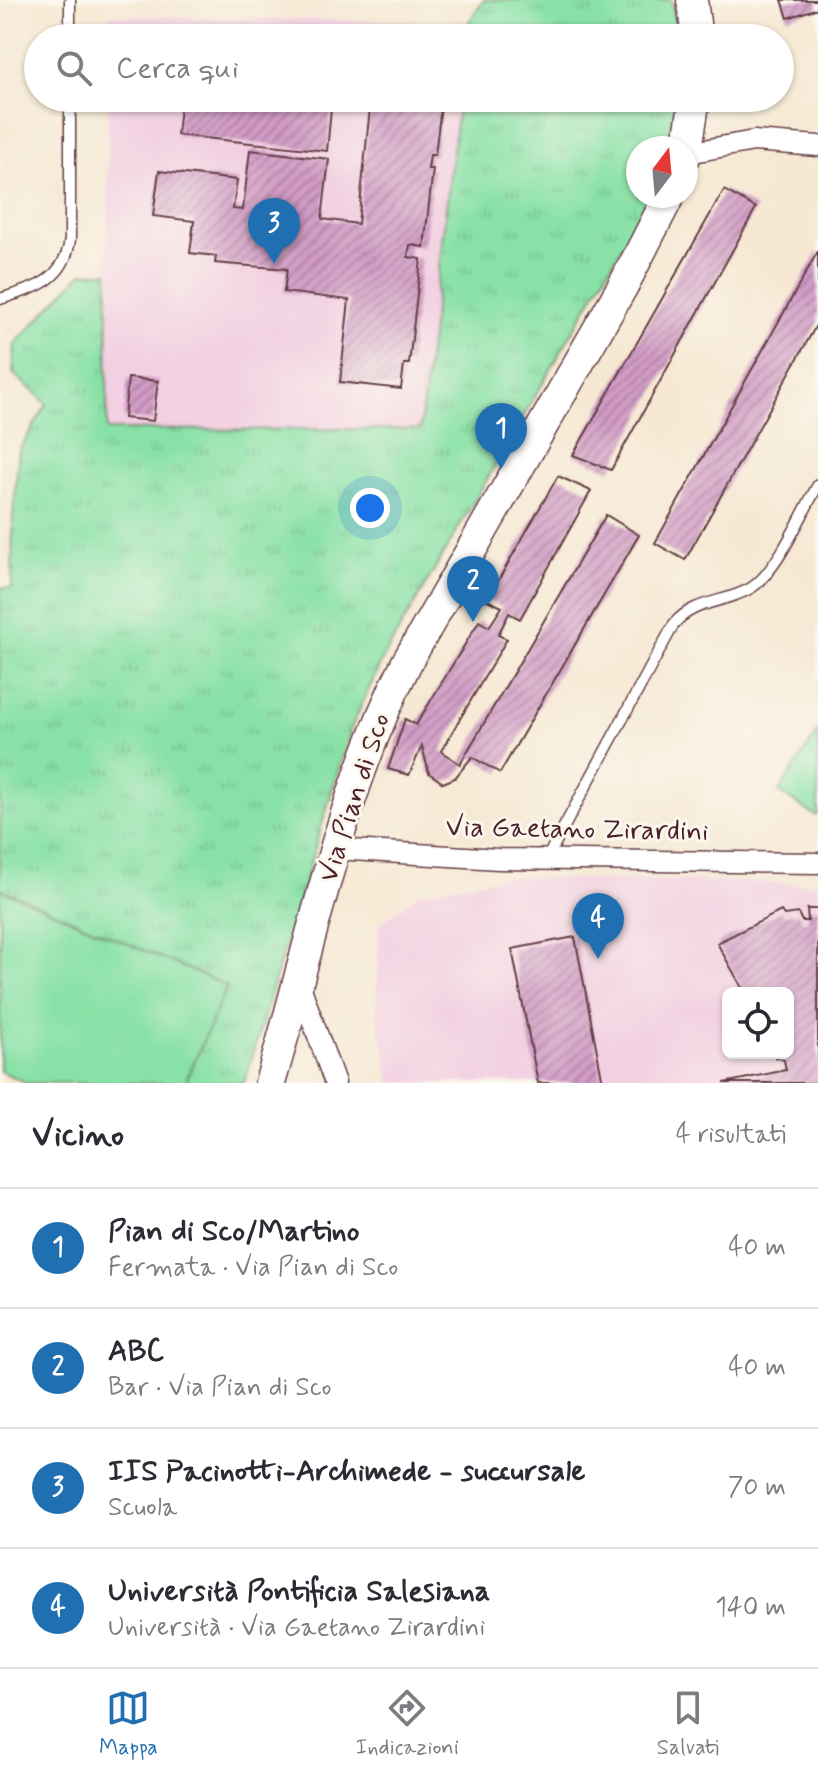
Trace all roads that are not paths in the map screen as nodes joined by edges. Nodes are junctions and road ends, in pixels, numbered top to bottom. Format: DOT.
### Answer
graph roads {
  1 [pos="70,0"];
  2 [pos="692,0"];
  3 [pos="70,24"];
  4 [pos="695,24"];
  5 [pos="70,112"];
  6 [pos="693,112"];
  7 [pos="689,136"];
  8 [pos="818,146"];
  9 [pos="698,152"];
  10 [pos="663,208"];
  11 [pos="0,299"];
  12 [pos="818,485"];
  13 [pos="335,849"];
  14 [pos="546,860"];
  15 [pos="818,863"];
  16 [pos="299,983"];
  17 [pos="270,1083"];
  18 [pos="335,1083"];
  1 -- 3 [label="lane"];
  2 -- 4 [label="street"];
  5 -- 11 [label="lane"];
  6 -- 7 [label="street"];
  8 -- 9 [label="street"];
  10 -- 13 [label="street, Via Pian di Sco"];
  12 -- 14 [label="lane"];
  13 -- 14 [label="street, Via Gaetano Zirardini"];
  13 -- 16 [label="street, Via Pian di Sco"];
  14 -- 15 [label="street, Via Gaetano Zirardini"];
  16 -- 17 [label="street, Via Pian di Sco"];
  16 -- 18 [label="street"];
}
